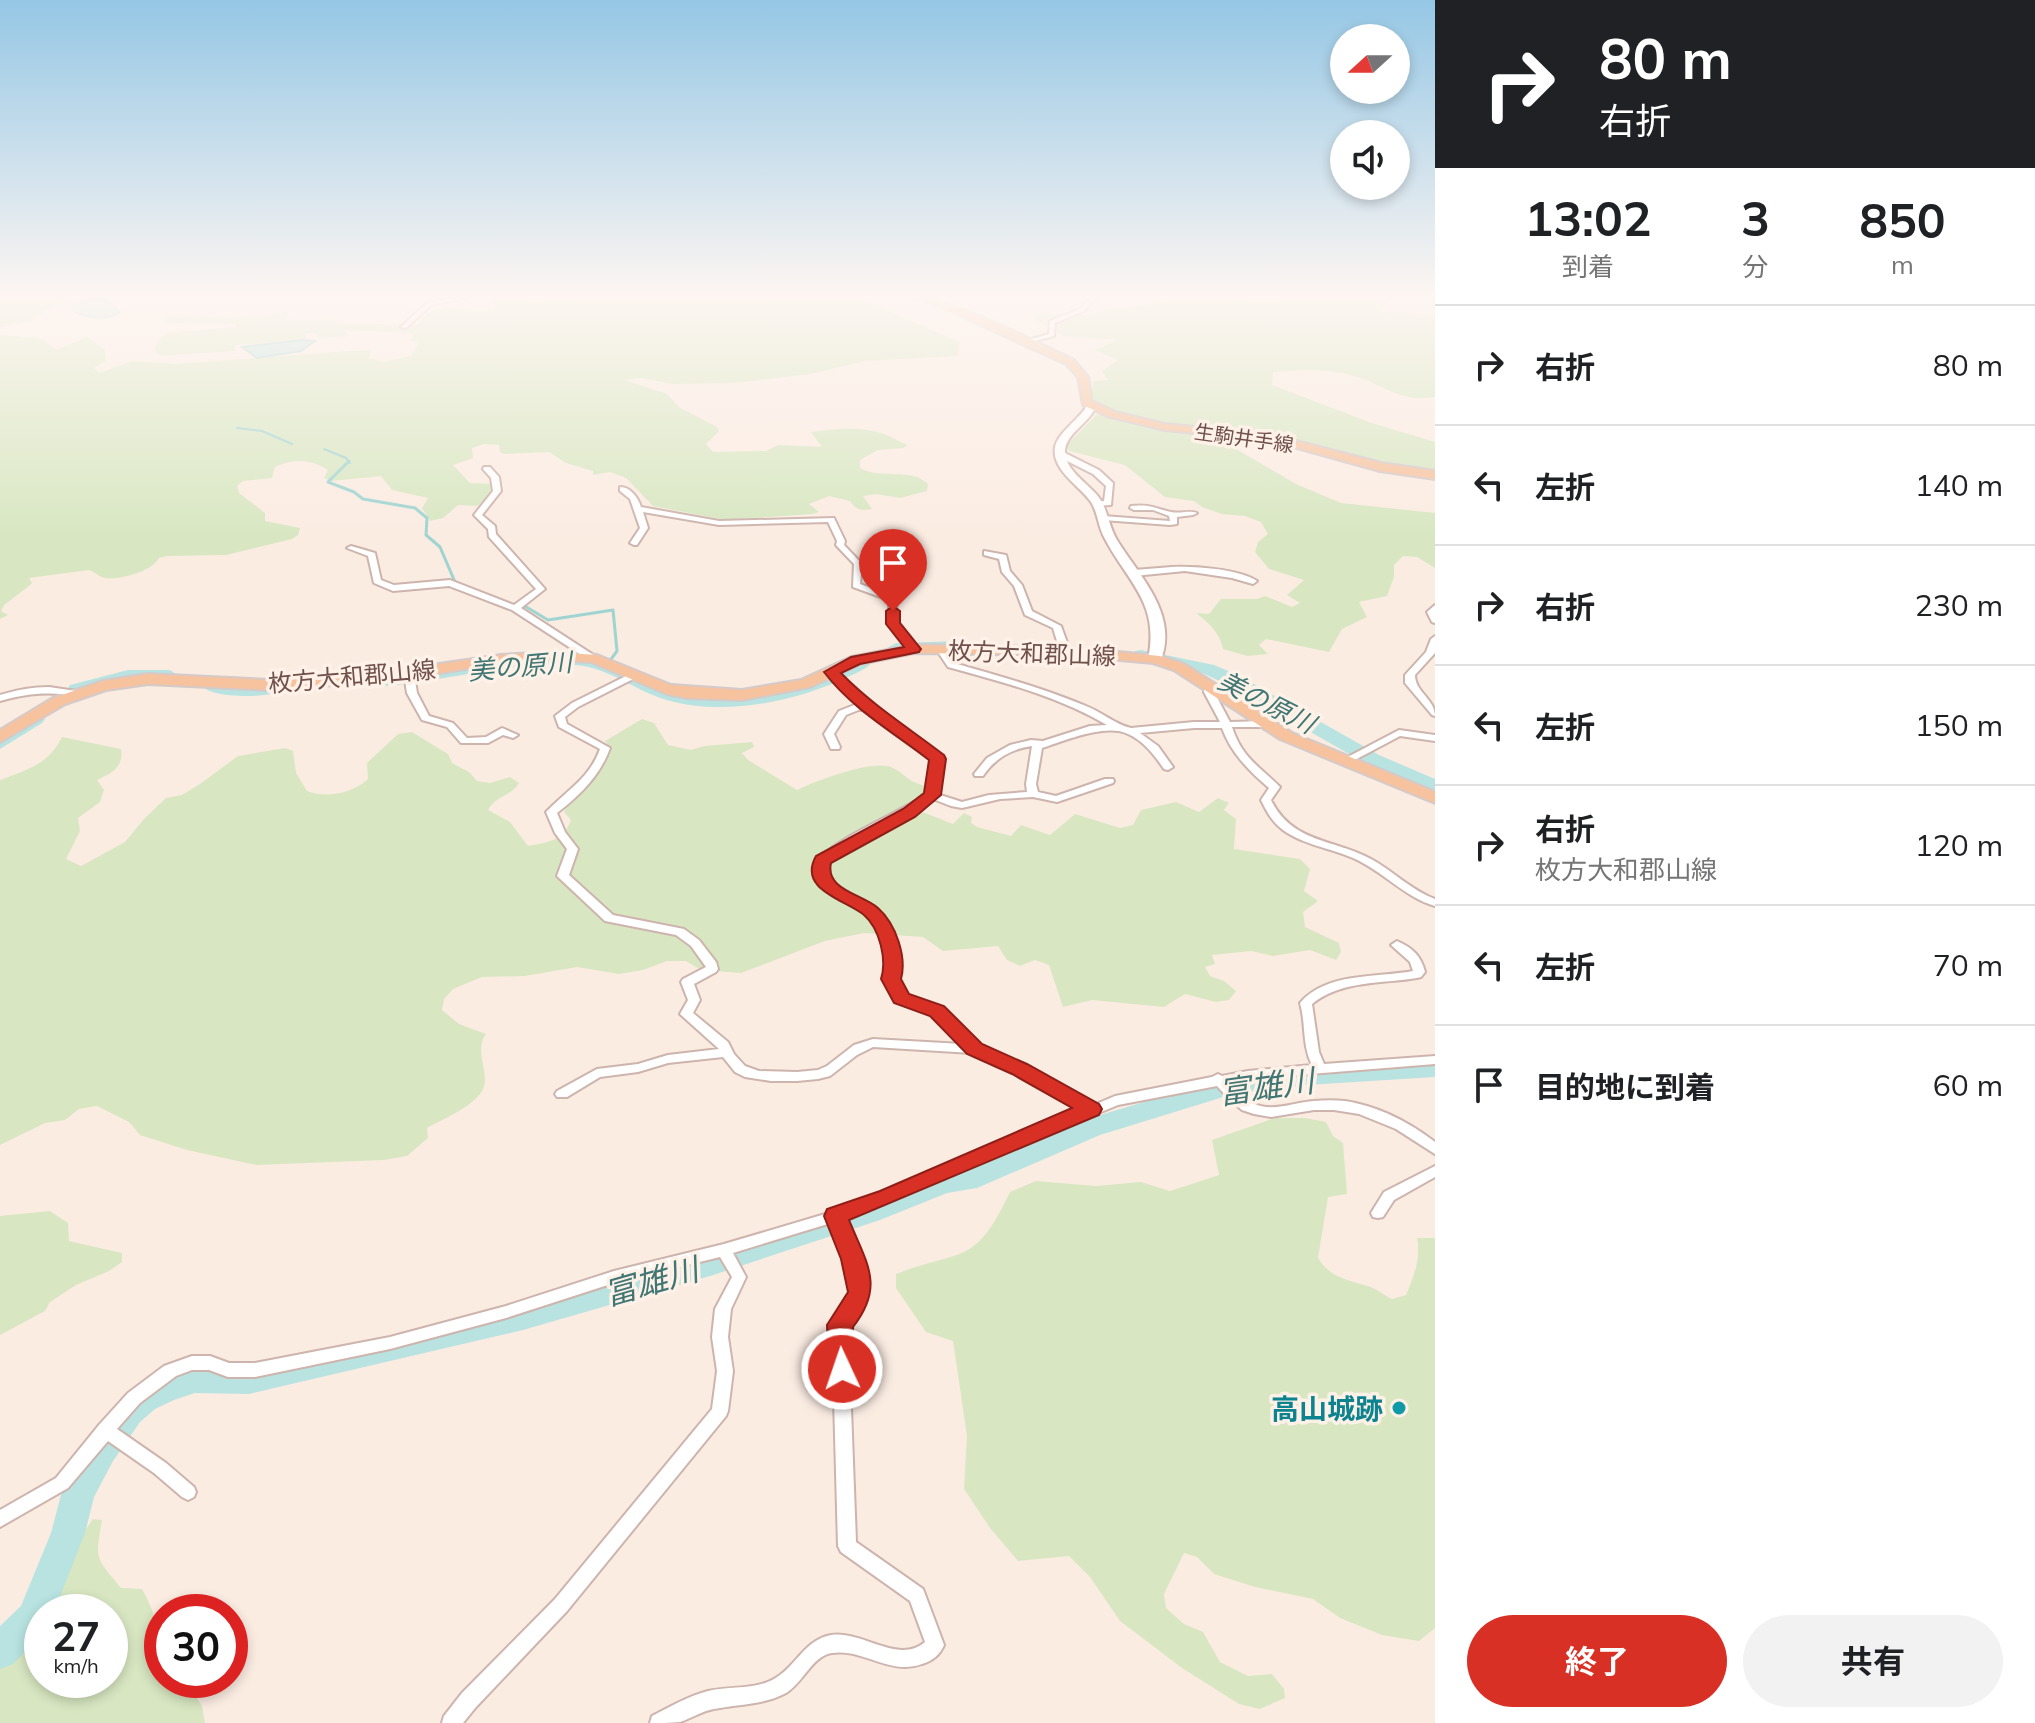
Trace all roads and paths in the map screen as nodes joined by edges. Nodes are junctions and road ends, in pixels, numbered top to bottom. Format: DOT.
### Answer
graph roads {
  1 [pos="1084,375"];
  2 [pos="1091,406"];
  3 [pos="1060,454"];
  4 [pos="487,469"];
  5 [pos="1435,475"];
  6 [pos="623,489"];
  7 [pos="1098,504"];
  8 [pos="1134,508"];
  9 [pos="638,509"];
  10 [pos="1193,513"];
  11 [pos="1173,515"];
  12 [pos="1103,518"];
  13 [pos="634,543"];
  14 [pos="351,548"];
  15 [pos="987,553"];
  16 [pos="1134,573"];
  17 [pos="1253,581"];
  18 [pos="515,608"];
  19 [pos="1435,608"];
  20 [pos="1435,620"];
  21 [pos="1435,639"];
  22 [pos="914,649"];
  23 [pos="941,649"];
  24 [pos="1065,651"];
  25 [pos="1432,654"];
  26 [pos="1156,656"];
  27 [pos="592,658"];
  28 [pos="831,672"];
  29 [pos="409,674"];
  30 [pos="634,675"];
  31 [pos="1209,685"];
  32 [pos="80,694"];
  33 [pos="0,698"];
  34 [pos="863,705"];
  35 [pos="1435,713"];
  36 [pos="1226,724"];
  37 [pos="1266,724"];
  38 [pos="1118,728"];
  39 [pos="1131,731"];
  40 [pos="513,735"];
  41 [pos="0,737"];
  42 [pos="1435,738"];
  43 [pos="1040,743"];
  44 [pos="835,747"];
  45 [pos="1351,758"];
  46 [pos="1168,767"];
  47 [pos="979,774"];
  48 [pos="1109,781"];
  49 [pos="1033,794"];
  50 [pos="932,795"];
  51 [pos="1435,798"];
  52 [pos="1435,903"];
  53 [pos="1397,945"];
  54 [pos="974,1049"];
  55 [pos="726,1052"];
  56 [pos="1435,1060"];
  57 [pos="1319,1067"];
  58 [pos="1218,1079"];
  59 [pos="562,1094"];
  60 [pos="1091,1109"];
  61 [pos="1435,1149"];
  62 [pos="1435,1171"];
  63 [pos="1378,1213"];
  64 [pos="836,1216"];
  65 [pos="728,1257"];
  66 [pos="105,1430"];
  67 [pos="188,1492"];
  68 [pos="0,1519"];
  69 [pos="451,1723"];
  70 [pos="659,1723"];
  1 -- 2 [label="main road"];
  2 -- 3 [label="street"];
  2 -- 5 [label="main road, 生駒井手線"];
  3 -- 7 [label="street"];
  3 -- 7 [label="street"];
  4 -- 18 [label="street"];
  6 -- 9 [label="street"];
  7 -- 12 [label="street"];
  8 -- 11 [label="street"];
  9 -- 13 [label="street"];
  9 -- 22 [label="street"];
  10 -- 11 [label="street"];
  11 -- 12 [label="street"];
  12 -- 16 [label="street"];
  14 -- 18 [label="street"];
  15 -- 24 [label="street"];
  16 -- 17 [label="street"];
  16 -- 26 [label="street"];
  18 -- 27 [label="street"];
  19 -- 20 [label="street"];
  21 -- 25 [label="street"];
  22 -- 23 [label="main road, 枚方大和郡山線"];
  22 -- 28 [label="main road, 枚方大和郡山線"];
  23 -- 24 [label="main road, 枚方大和郡山線"];
  23 -- 38 [label="street"];
  24 -- 26 [label="main road, 枚方大和郡山線"];
  25 -- 35 [label="street"];
  26 -- 31 [label="main road, 枚方大和郡山線"];
  27 -- 29 [label="main road, 枚方大和郡山線"];
  27 -- 30 [label="main road, 枚方大和郡山線"];
  28 -- 30 [label="main road, 枚方大和郡山線"];
  28 -- 34 [label="street"];
  29 -- 32 [label="main road, 枚方大和郡山線"];
  29 -- 40 [label="street"];
  30 -- 55 [label="street"];
  31 -- 36 [label="street"];
  31 -- 37 [label="main road, 枚方大和郡山線"];
  32 -- 33 [label="street"];
  32 -- 41 [label="main road, 枚方大和郡山線"];
  34 -- 44 [label="street"];
  34 -- 50 [label="street"];
  36 -- 37 [label="street"];
  36 -- 39 [label="street"];
  36 -- 52 [label="street"];
  37 -- 45 [label="main road, 枚方大和郡山線"];
  38 -- 39 [label="street"];
  38 -- 43 [label="street"];
  39 -- 46 [label="street"];
  42 -- 45 [label="street"];
  43 -- 47 [label="street"];
  43 -- 49 [label="street"];
  45 -- 51 [label="main road, 枚方大和郡山線"];
  48 -- 49 [label="street"];
  49 -- 50 [label="street"];
  50 -- 54 [label="street"];
  53 -- 57 [label="street"];
  54 -- 55 [label="street"];
  54 -- 60 [label="street"];
  55 -- 59 [label="street"];
  56 -- 57 [label="street"];
  57 -- 58 [label="street"];
  58 -- 60 [label="street"];
  58 -- 61 [label="street"];
  60 -- 64 [label="street"];
  62 -- 63 [label="street"];
  64 -- 65 [label="street"];
  64 -- 70 [label="street"];
  65 -- 66 [label="street"];
  65 -- 69 [label="street"];
  66 -- 67 [label="street"];
  66 -- 68 [label="street"];
}
